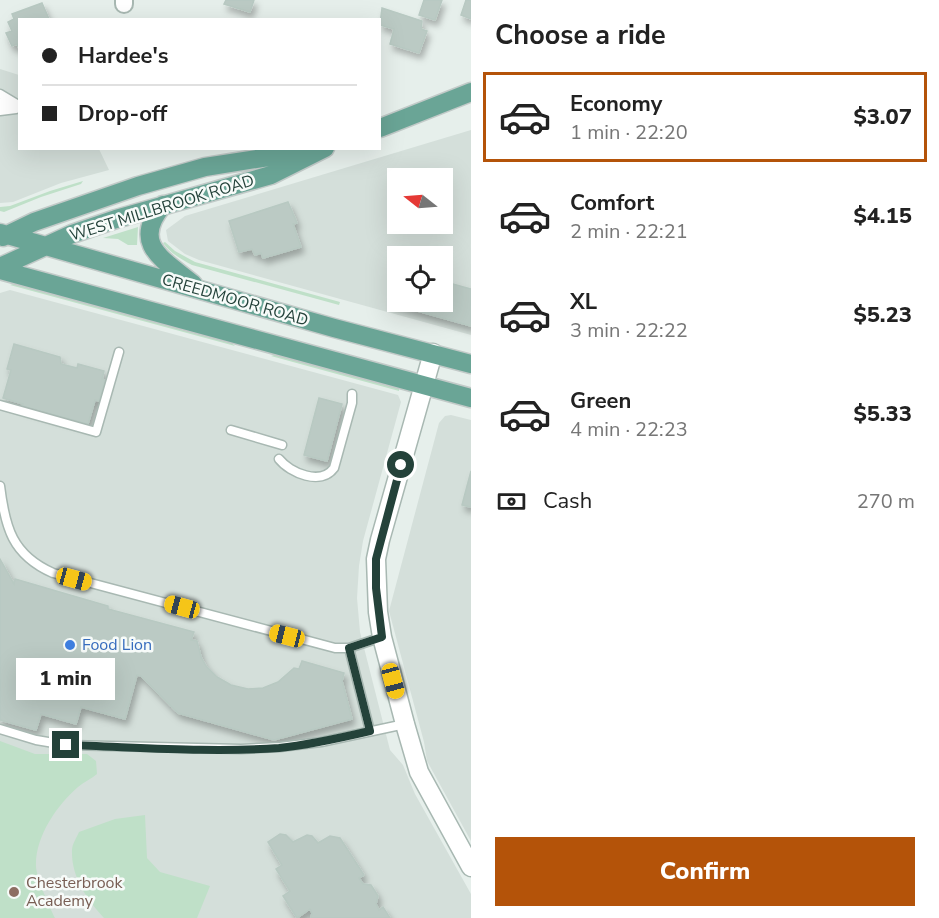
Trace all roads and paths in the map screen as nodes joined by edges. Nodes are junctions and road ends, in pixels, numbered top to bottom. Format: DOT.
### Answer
graph roads {
  1 [pos="471,92"];
  2 [pos="0,94"];
  3 [pos="0,105"];
  4 [pos="18,106"];
  5 [pos="18,107"];
  6 [pos="381,128"];
  7 [pos="311,150"];
  8 [pos="319,150"];
  9 [pos="164,205"];
  10 [pos="2,235"];
  11 [pos="45,246"];
  12 [pos="0,269"];
  13 [pos="199,289"];
  14 [pos="119,352"];
  15 [pos="433,353"];
  16 [pos="471,364"];
  17 [pos="424,385"];
  18 [pos="352,394"];
  19 [pos="471,398"];
  20 [pos="0,405"];
  21 [pos="231,430"];
  22 [pos="282,445"];
  23 [pos="279,459"];
  24 [pos="0,486"];
  25 [pos="382,637"];
  26 [pos="349,648"];
  27 [pos="405,724"];
  28 [pos="0,729"];
  29 [pos="370,731"];
  30 [pos="471,867"];
  1 -- 6 [label="main road"];
  2 -- 4 [label="lane"];
  3 -- 5 [label="lane"];
  7 -- 10 [label="main road, WEST MILLBROOK ROAD"];
  8 -- 9 [label="main road, WEST MILLBROOK ROAD"];
  9 -- 11 [label="main road, WEST MILLBROOK ROAD"];
  9 -- 13 [label="main road"];
  10 -- 11 [label="main road, CREEDMOOR ROAD"];
  11 -- 12 [label="main road, WEST MILLBROOK ROAD"];
  11 -- 13 [label="main road, CREEDMOOR ROAD"];
  12 -- 17 [label="main road, CREEDMOOR ROAD"];
  13 -- 15 [label="main road, CREEDMOOR ROAD"];
  14 -- 20 [label="lane"];
  15 -- 16 [label="main road, CREEDMOOR ROAD"];
  15 -- 17 [label="street"];
  17 -- 19 [label="main road, CREEDMOOR ROAD"];
  17 -- 25 [label="street"];
  18 -- 23 [label="lane"];
  21 -- 22 [label="lane"];
  24 -- 26 [label="lane"];
  25 -- 26 [label="lane"];
  25 -- 27 [label="street"];
  26 -- 29 [label="lane"];
  27 -- 29 [label="lane"];
  27 -- 30 [label="street"];
  28 -- 29 [label="lane"];
}
